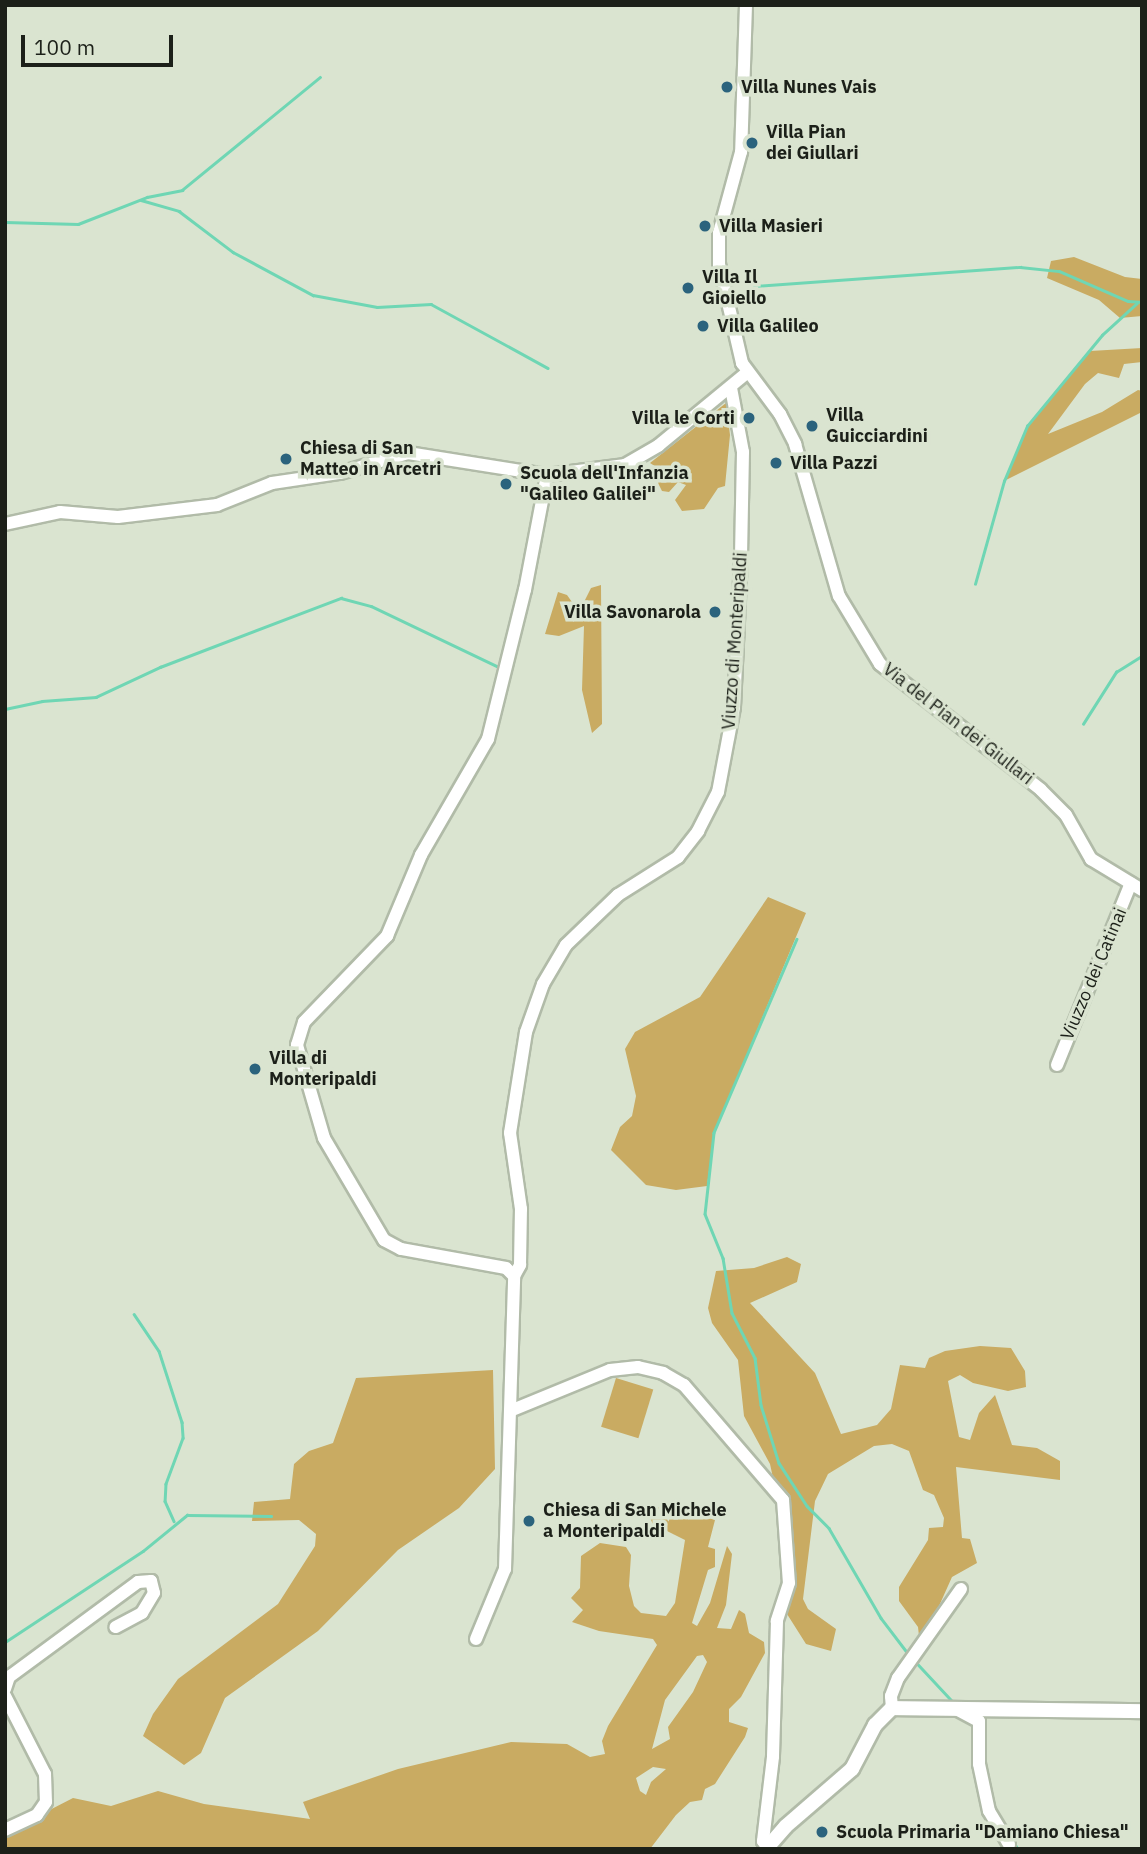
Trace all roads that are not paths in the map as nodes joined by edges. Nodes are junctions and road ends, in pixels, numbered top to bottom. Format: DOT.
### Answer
graph roads {
  1 [pos="746,5"];
  2 [pos="748,372"];
  3 [pos="731,388"];
  4 [pos="547,475"];
  5 [pos="5,524"];
  6 [pos="1137,887"];
  7 [pos="1057,1065"];
  8 [pos="514,1276"];
  9 [pos="510,1411"];
  10 [pos="961,1589"];
  11 [pos="116,1627"];
  12 [pos="476,1639"];
  13 [pos="5,1689"];
  14 [pos="5,1696"];
  15 [pos="892,1708"];
  16 [pos="956,1709"];
  17 [pos="1142,1711"];
  18 [pos="5,1830"];
  19 [pos="1009,1844"];
  20 [pos="768,1847"];
  1 -- 2 [label="street, Via del Pian dei Giullari"];
  2 -- 3 [label="street"];
  2 -- 6 [label="street, Via del Pian dei Giullari"];
  3 -- 4 [label="street"];
  3 -- 8 [label="street, Viuzzo di Monteripaldi"];
  4 -- 5 [label="street"];
  4 -- 8 [label="street"];
  6 -- 7 [label="street, Viuzzo dei Catinai"];
  8 -- 9 [label="street, Viuzzo di Monteripaldi"];
  9 -- 12 [label="street, Viuzzo di Monteripaldi"];
  9 -- 20 [label="street"];
  10 -- 15 [label="street"];
  11 -- 13 [label="street"];
  14 -- 18 [label="street"];
  15 -- 16 [label="street"];
  15 -- 20 [label="street"];
  16 -- 17 [label="street"];
  16 -- 19 [label="street"];
}
